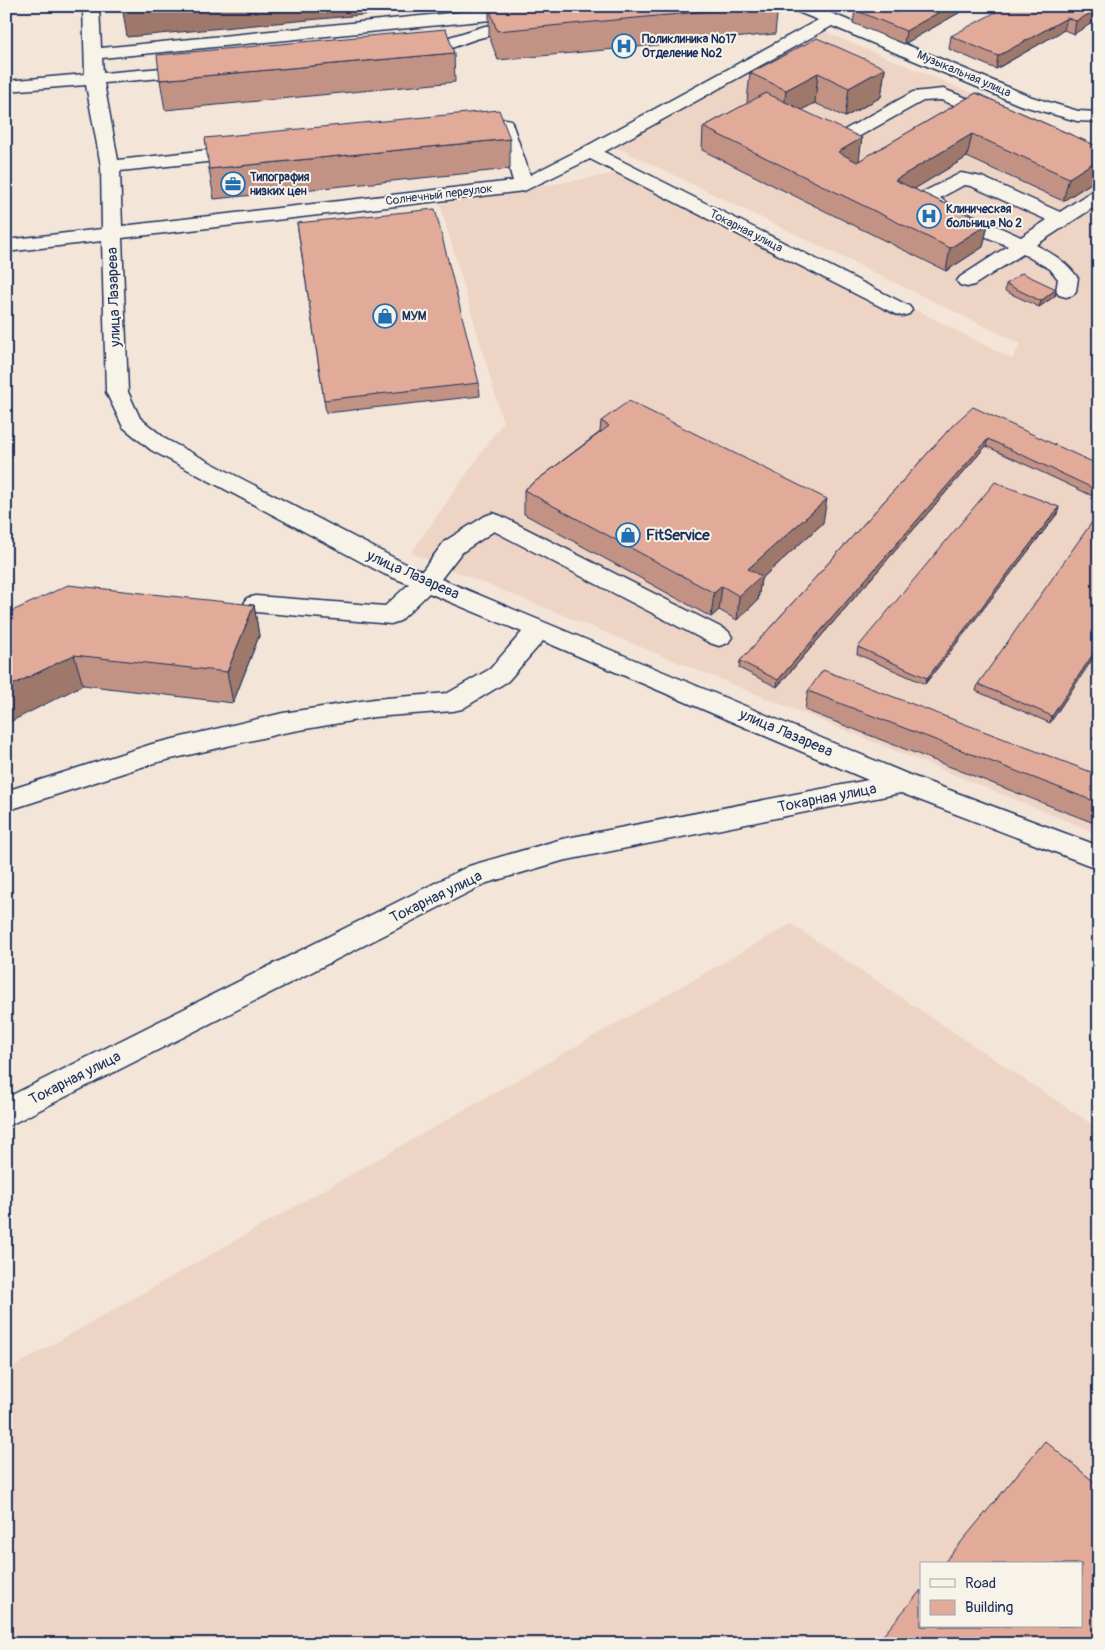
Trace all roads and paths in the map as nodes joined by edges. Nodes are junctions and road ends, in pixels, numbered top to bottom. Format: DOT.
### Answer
graph roads {
  1 [pos="91,6"];
  2 [pos="529,6"];
  3 [pos="799,6"];
  4 [pos="832,19"];
  5 [pos="544,26"];
  6 [pos="399,52"];
  7 [pos="93,54"];
  8 [pos="212,68"];
  9 [pos="971,77"];
  10 [pos="94,79"];
  11 [pos="6,86"];
  12 [pos="943,94"];
  13 [pos="1026,100"];
  14 [pos="1099,117"];
  15 [pos="446,131"];
  16 [pos="852,133"];
  17 [pos="258,151"];
  18 [pos="590,152"];
  19 [pos="110,166"];
  20 [pos="524,185"];
  21 [pos="1099,195"];
  22 [pos="1061,219"];
  23 [pos="112,234"];
  24 [pos="1022,245"];
  25 [pos="6,246"];
  26 [pos="967,280"];
  27 [pos="1066,291"];
  28 [pos="902,310"];
  29 [pos="426,582"];
  30 [pos="256,604"];
  31 [pos="539,629"];
  32 [pos="719,637"];
  33 [pos="902,783"];
  34 [pos="6,802"];
  35 [pos="1099,858"];
  36 [pos="6,1113"];
  1 -- 7 [label="street, улица Лазарева"];
  2 -- 7 [label="street"];
  3 -- 4 [label="street, Музыкальная улица"];
  4 -- 9 [label="street, Музыкальная улица"];
  4 -- 18 [label="street, Солнечный переулок"];
  5 -- 6 [label="street"];
  7 -- 10 [label="street, улица Лазарева"];
  8 -- 10 [label="street"];
  9 -- 12 [label="street"];
  9 -- 13 [label="street, Музыкальная улица"];
  10 -- 11 [label="street"];
  10 -- 19 [label="street, улица Лазарева"];
  12 -- 13 [label="street"];
  12 -- 16 [label="street"];
  13 -- 14 [label="street, Музыкальная улица"];
  15 -- 20 [label="street"];
  17 -- 19 [label="street"];
  18 -- 20 [label="street, Солнечный переулок"];
  18 -- 28 [label="street, Токарная улица"];
  19 -- 23 [label="street, улица Лазарева"];
  20 -- 23 [label="street, Солнечный переулок"];
  21 -- 22 [label="street"];
  22 -- 24 [label="street"];
  22 -- 24 [label="street"];
  23 -- 25 [label="street, Солнечный переулок"];
  23 -- 29 [label="street, улица Лазарева"];
  24 -- 26 [label="street"];
  24 -- 27 [label="street"];
  29 -- 30 [label="street"];
  29 -- 31 [label="street, улица Лазарева"];
  29 -- 32 [label="street"];
  31 -- 33 [label="street, улица Лазарева"];
  31 -- 34 [label="street"];
  33 -- 35 [label="street, улица Лазарева"];
  33 -- 36 [label="street, Токарная улица"];
}
